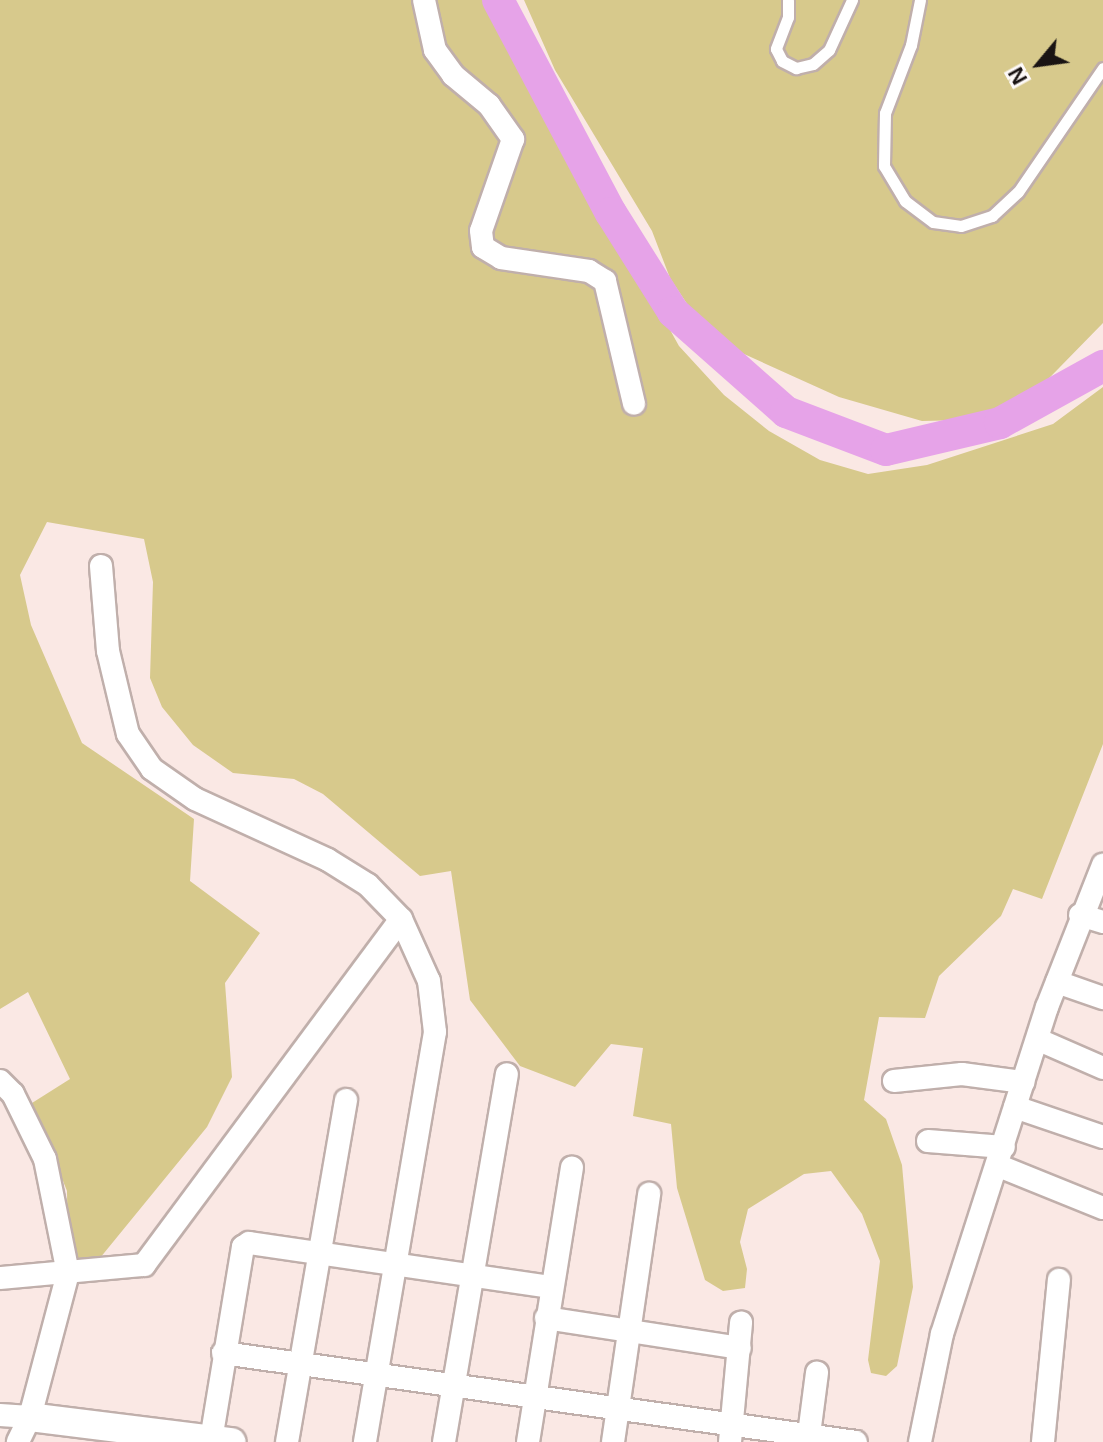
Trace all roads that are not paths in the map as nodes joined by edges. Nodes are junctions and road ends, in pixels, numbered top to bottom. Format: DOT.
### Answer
graph roads {
  1 [pos="424,0"];
  2 [pos="788,0"];
  3 [pos="852,0"];
  4 [pos="920,0"];
  5 [pos="1103,68"];
  6 [pos="634,404"];
  7 [pos="101,566"];
  8 [pos="1103,865"];
  9 [pos="1080,915"];
  10 [pos="401,919"];
  11 [pos="1103,922"];
  12 [pos="1057,982"];
  13 [pos="1103,998"];
  14 [pos="1039,1040"];
  15 [pos="1103,1068"];
  16 [pos="507,1074"];
  17 [pos="0,1081"];
  18 [pos="894,1081"];
  19 [pos="1023,1082"];
  20 [pos="346,1100"];
  21 [pos="1015,1107"];
  22 [pos="1103,1137"];
  23 [pos="928,1141"];
  24 [pos="1001,1157"];
  25 [pos="572,1168"];
  26 [pos="649,1194"];
  27 [pos="1103,1208"];
  28 [pos="319,1252"];
  29 [pos="396,1263"];
  30 [pos="68,1273"];
  31 [pos="473,1274"];
  32 [pos="0,1278"];
  33 [pos="1059,1280"];
  34 [pos="551,1287"];
  35 [pos="546,1318"];
  36 [pos="741,1323"];
  37 [pos="630,1328"];
  38 [pos="740,1348"];
  39 [pos="223,1353"];
  40 [pos="300,1363"];
  41 [pos="377,1372"];
  42 [pos="817,1373"];
  43 [pos="454,1383"];
  44 [pos="535,1395"];
  45 [pos="617,1410"];
  46 [pos="0,1415"];
  47 [pos="24,1430"];
  48 [pos="731,1434"];
  49 [pos="808,1439"];
  50 [pos="221,1441"];
  51 [pos="287,1442"];
  52 [pos="365,1442"];
  53 [pos="444,1442"];
  54 [pos="528,1442"];
  55 [pos="613,1442"];
  56 [pos="856,1442"];
  57 [pos="920,1442"];
  58 [pos="1043,1442"];
  1 -- 6 [label="street"];
  2 -- 3 [label="lane"];
  4 -- 5 [label="lane"];
  7 -- 10 [label="street"];
  8 -- 9 [label="street"];
  9 -- 11 [label="street"];
  9 -- 12 [label="street"];
  10 -- 29 [label="street"];
  10 -- 30 [label="street"];
  12 -- 13 [label="street"];
  12 -- 14 [label="street"];
  14 -- 15 [label="street"];
  14 -- 19 [label="street"];
  16 -- 31 [label="street"];
  17 -- 30 [label="street"];
  18 -- 19 [label="street"];
  19 -- 21 [label="street"];
  20 -- 28 [label="street"];
  21 -- 22 [label="street"];
  21 -- 24 [label="street"];
  23 -- 24 [label="street"];
  24 -- 27 [label="street"];
  24 -- 57 [label="street"];
  25 -- 34 [label="street"];
  26 -- 37 [label="street"];
  28 -- 29 [label="street"];
  28 -- 39 [label="street"];
  28 -- 40 [label="street"];
  29 -- 31 [label="street"];
  29 -- 41 [label="street"];
  30 -- 32 [label="street"];
  30 -- 47 [label="street"];
  31 -- 34 [label="street"];
  31 -- 43 [label="street"];
  33 -- 58 [label="street"];
  34 -- 35 [label="street"];
  35 -- 37 [label="street"];
  35 -- 44 [label="street"];
  36 -- 38 [label="street"];
  37 -- 38 [label="street"];
  37 -- 45 [label="street"];
  38 -- 48 [label="street"];
  39 -- 40 [label="street"];
  39 -- 50 [label="street"];
  40 -- 41 [label="street"];
  40 -- 51 [label="street"];
  41 -- 43 [label="street"];
  41 -- 52 [label="street"];
  42 -- 49 [label="street"];
  43 -- 44 [label="street"];
  43 -- 53 [label="street"];
  44 -- 45 [label="street"];
  44 -- 54 [label="street"];
  45 -- 48 [label="street"];
  45 -- 55 [label="street"];
  46 -- 47 [label="street"];
  47 -- 50 [label="street"];
  48 -- 49 [label="street"];
  49 -- 56 [label="street"];
}
